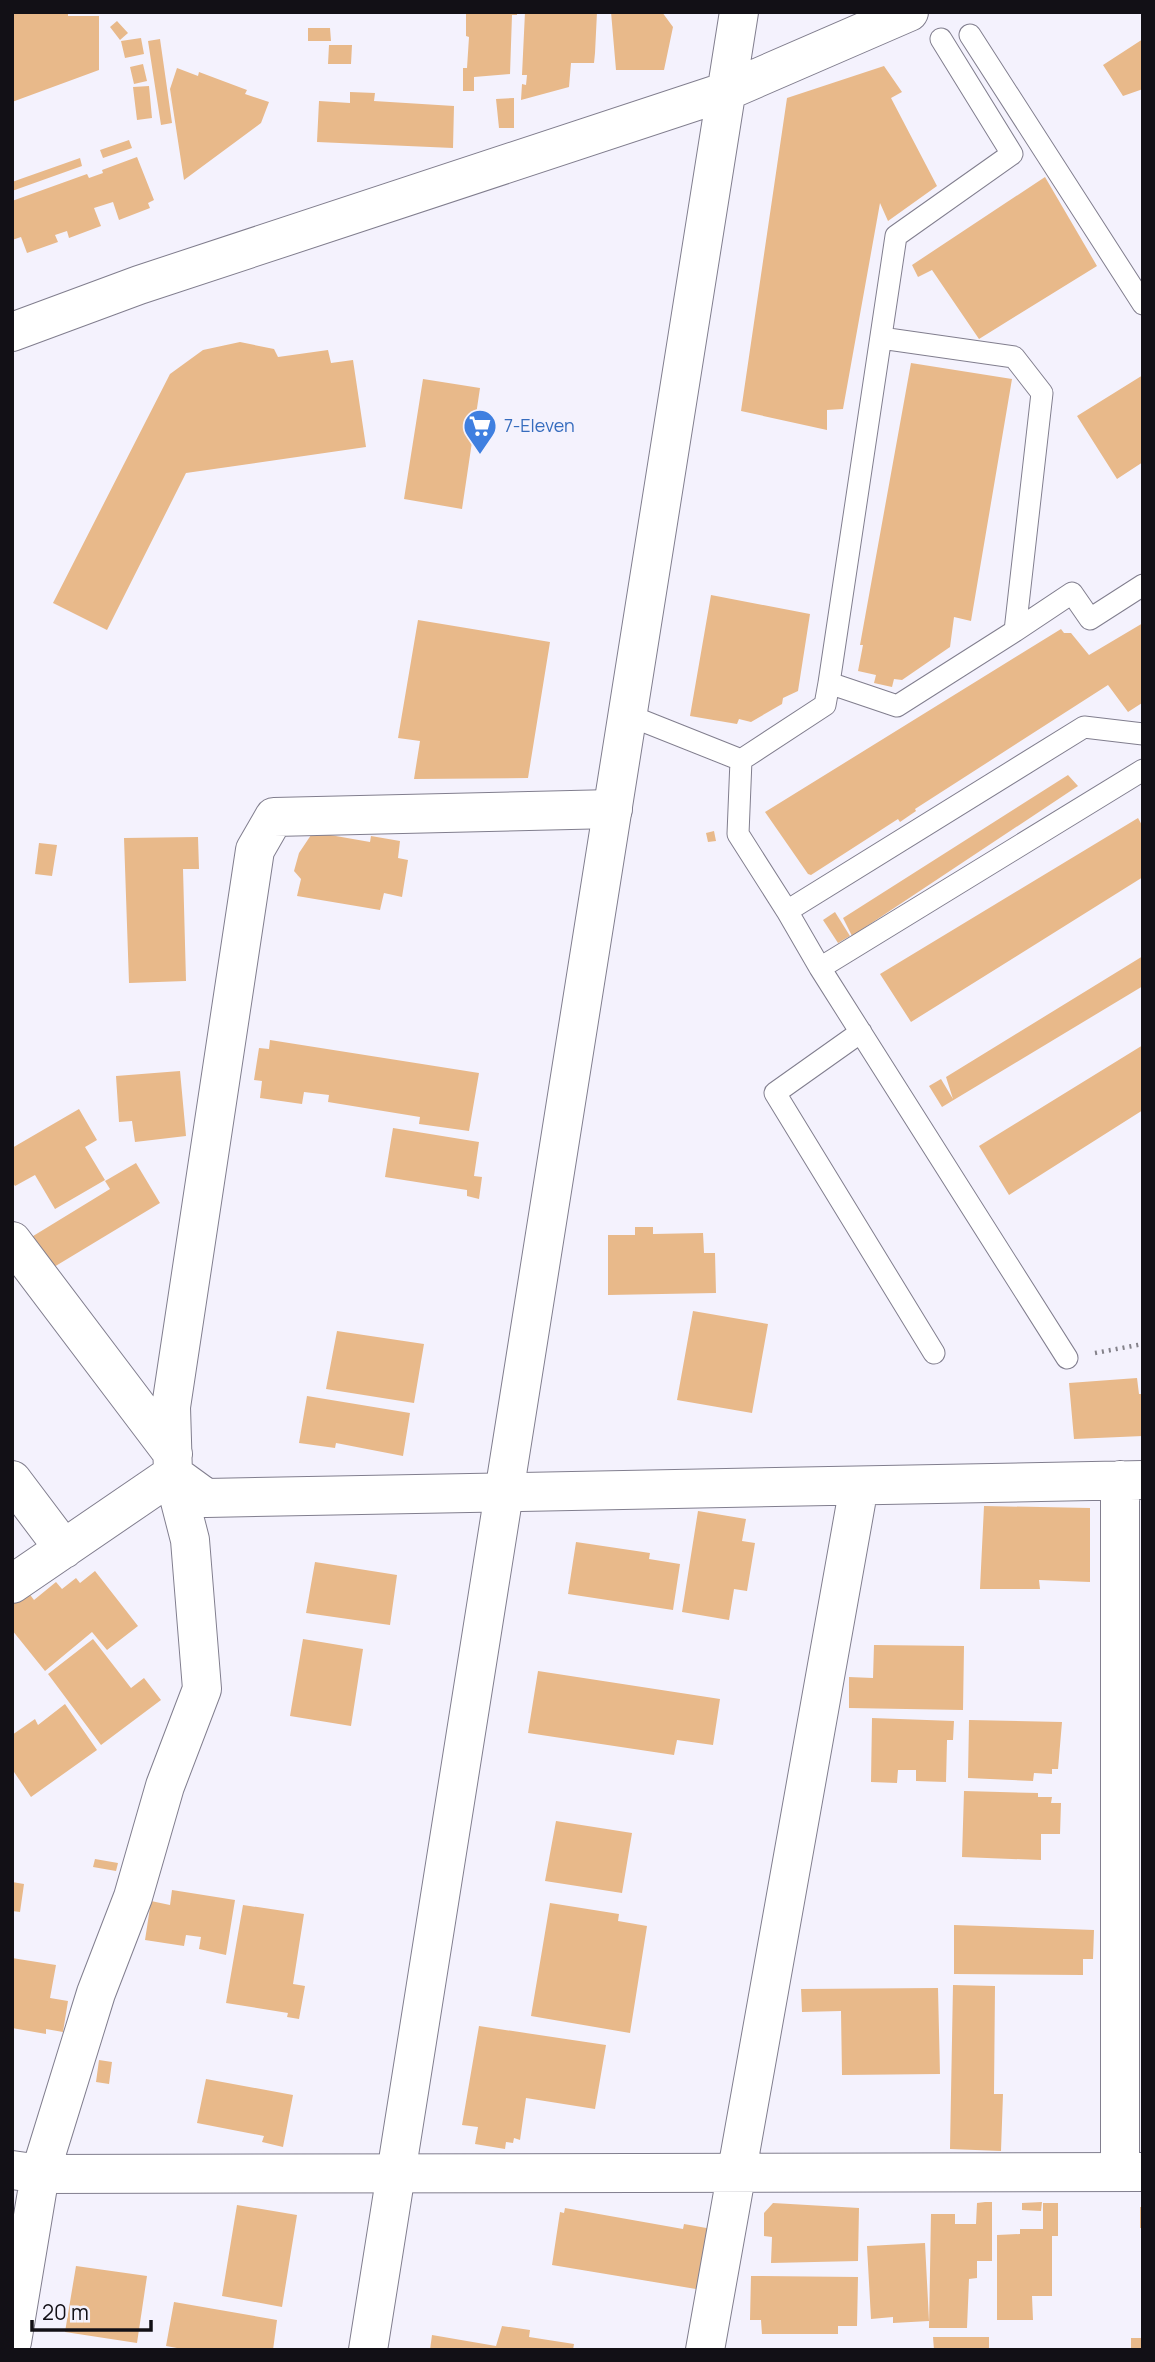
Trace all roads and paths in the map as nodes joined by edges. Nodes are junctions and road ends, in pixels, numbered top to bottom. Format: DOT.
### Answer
graph roads {
  1 [pos="740,12"];
  2 [pos="909,12"];
  3 [pos="970,35"];
  4 [pos="941,40"];
  5 [pos="727,91"];
  6 [pos="1143,304"];
  7 [pos="12,332"];
  8 [pos="881,338"];
  9 [pos="1143,585"];
  10 [pos="1015,631"];
  11 [pos="829,683"];
  12 [pos="628,715"];
  13 [pos="1143,734"];
  14 [pos="741,760"];
  15 [pos="1143,770"];
  16 [pos="613,809"];
  17 [pos="787,911"];
  18 [pos="820,968"];
  19 [pos="861,1032"];
  20 [pos="12,1241"];
  21 [pos="1143,1344"];
  22 [pos="934,1353"];
  23 [pos="1067,1358"];
  24 [pos="173,1464"];
  25 [pos="12,1480"];
  26 [pos="1131,1480"];
  27 [pos="859,1486"];
  28 [pos="504,1491"];
  29 [pos="64,1549"];
  30 [pos="12,1584"];
  31 [pos="26,2172"];
  32 [pos="1131,2172"];
  33 [pos="737,2173"];
  34 [pos="396,2174"];
  35 [pos="12,2342"];
  36 [pos="368,2350"];
  37 [pos="705,2350"];
  1 -- 5 [label="street"];
  2 -- 5 [label="street"];
  3 -- 6 [label="lane"];
  4 -- 8 [label="lane"];
  5 -- 7 [label="street"];
  5 -- 12 [label="street"];
  8 -- 10 [label="lane"];
  8 -- 11 [label="lane"];
  9 -- 10 [label="lane"];
  10 -- 11 [label="lane"];
  11 -- 14 [label="lane"];
  12 -- 14 [label="lane"];
  12 -- 16 [label="street"];
  13 -- 17 [label="lane"];
  14 -- 17 [label="lane"];
  15 -- 18 [label="lane"];
  16 -- 24 [label="street"];
  16 -- 28 [label="street"];
  17 -- 18 [label="lane"];
  18 -- 19 [label="lane"];
  19 -- 22 [label="lane"];
  19 -- 23 [label="lane"];
  20 -- 24 [label="street"];
  21 -- 23 [label="path"];
  24 -- 28 [label="street"];
  24 -- 29 [label="street"];
  24 -- 31 [label="street"];
  25 -- 29 [label="street"];
  26 -- 27 [label="street"];
  26 -- 32 [label="street"];
  27 -- 28 [label="street"];
  27 -- 33 [label="street"];
  28 -- 34 [label="street"];
  29 -- 30 [label="street"];
  31 -- 34 [label="street"];
  31 -- 35 [label="street"];
  32 -- 33 [label="street"];
  33 -- 34 [label="street"];
  33 -- 37 [label="street"];
  34 -- 36 [label="street"];
}
